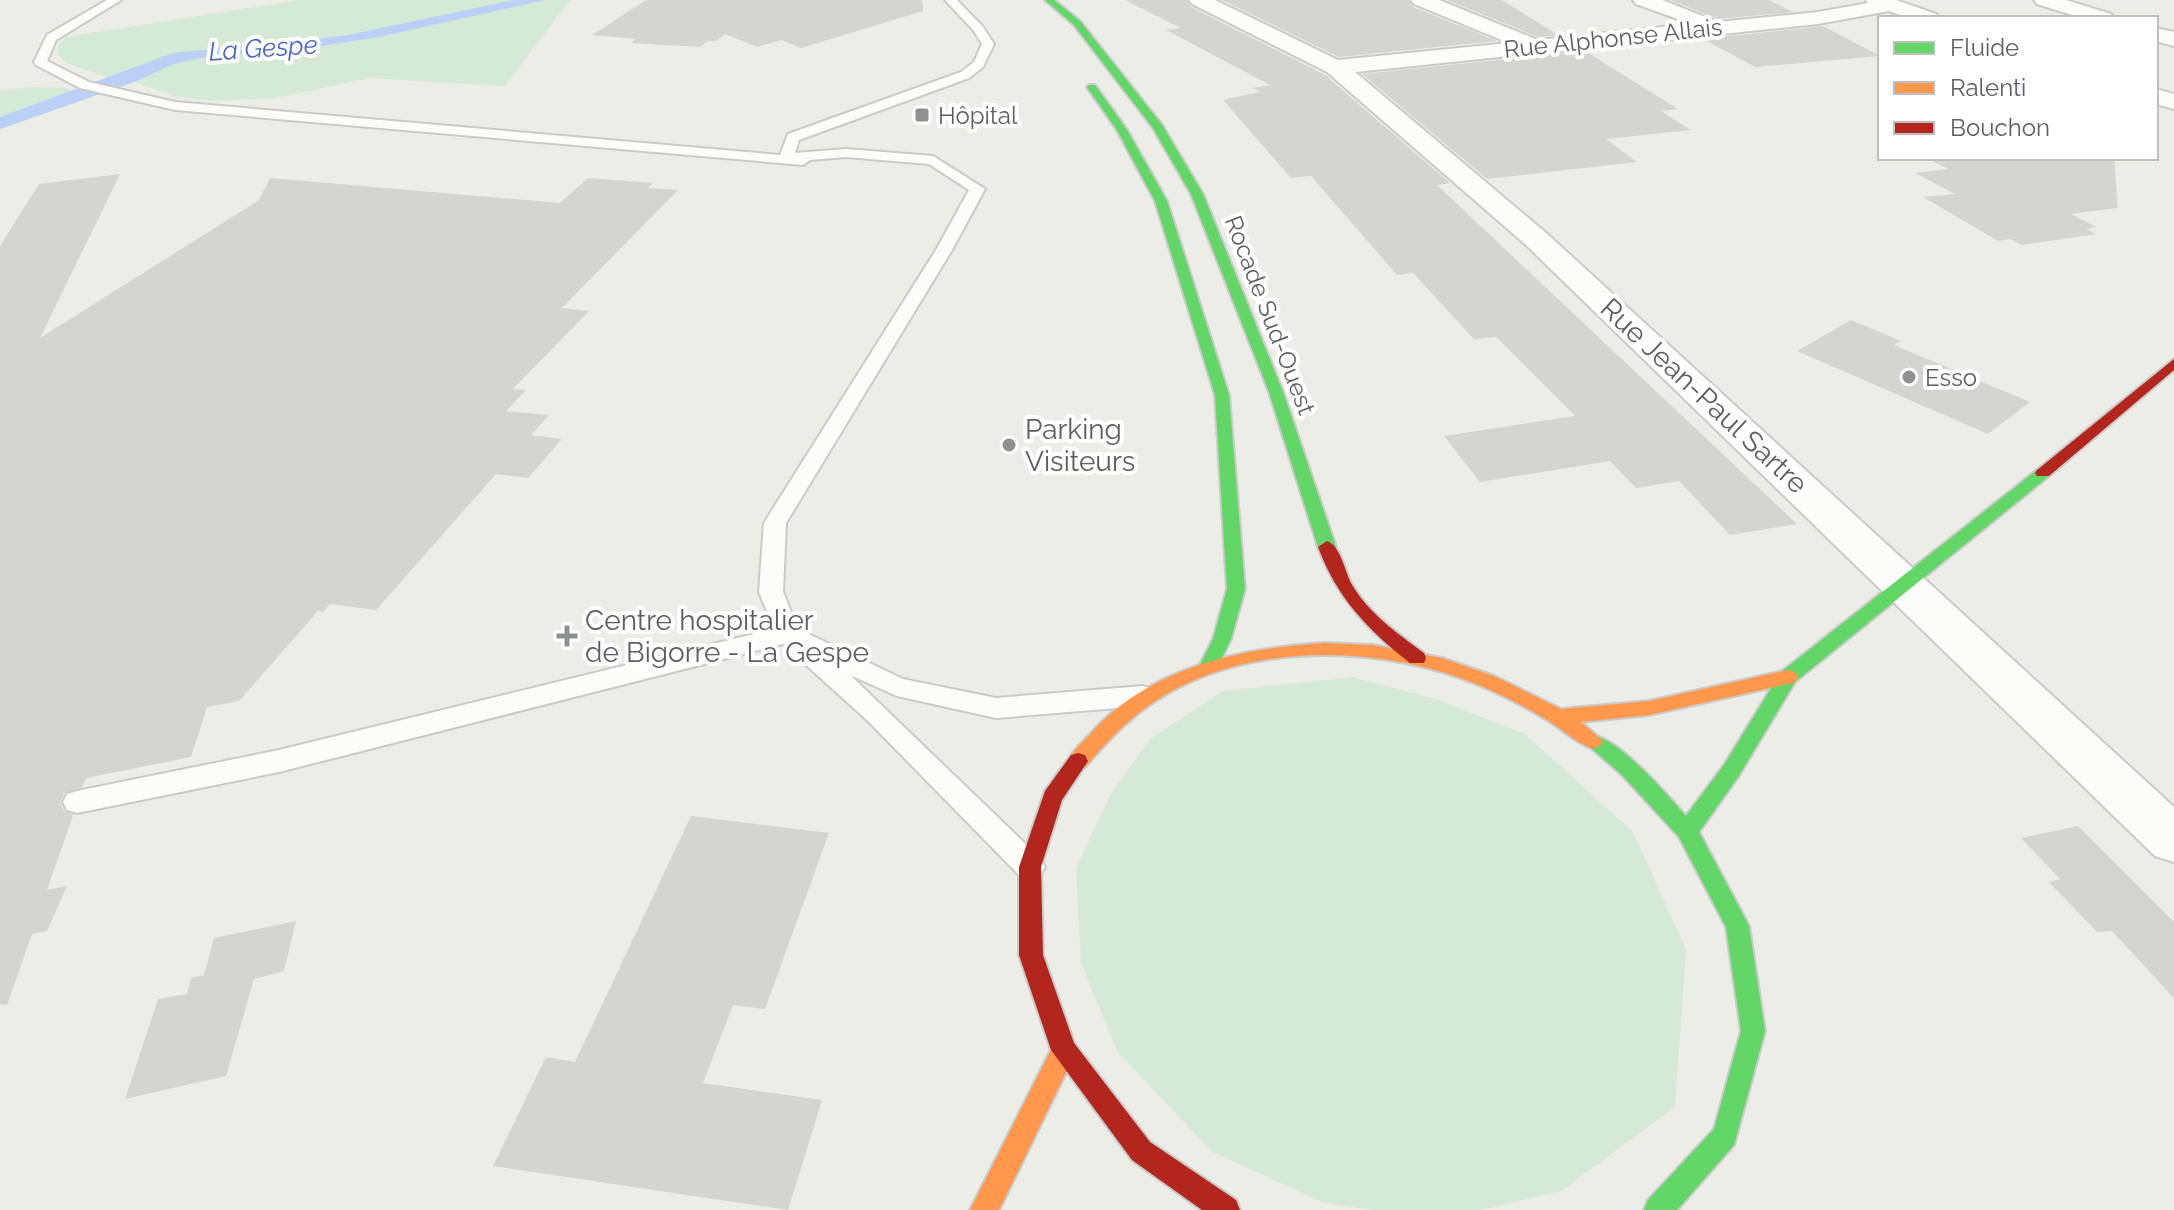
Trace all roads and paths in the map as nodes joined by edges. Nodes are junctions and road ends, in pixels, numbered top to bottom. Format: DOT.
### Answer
graph roads {
  1 [pos="115,0"];
  2 [pos="951,0"];
  3 [pos="1049,0"];
  4 [pos="1199,0"];
  5 [pos="1421,0"];
  6 [pos="1643,0"];
  7 [pos="2044,0"];
  8 [pos="1883,2"];
  9 [pos="2109,10"];
  10 [pos="1923,16"];
  11 [pos="1722,27"];
  12 [pos="1535,45"];
  13 [pos="1335,67"];
  14 [pos="1078,68"];
  15 [pos="786,158"];
  16 [pos="842,169"];
  17 [pos="884,172"];
  18 [pos="954,172"];
  19 [pos="2174,363"];
  20 [pos="1903,583"];
  21 [pos="788,634"];
  22 [pos="1419,659"];
  23 [pos="1208,667"];
  24 [pos="1788,677"];
  25 [pos="1145,696"];
  26 [pos="1560,717"];
  27 [pos="77,802"];
  28 [pos="1687,831"];
  29 [pos="2174,840"];
  30 [pos="1030,867"];
  31 [pos="1064,1050"];
  32 [pos="984,1210"];
  33 [pos="1226,1210"];
  34 [pos="1658,1210"];
  1 -- 15 [label="lane"];
  2 -- 15 [label="lane"];
  3 -- 22 [label="main road, Rocade Sud-Ouest"];
  4 -- 13 [label="street, Rue Jean-Paul Sartre"];
  5 -- 12 [label="street"];
  6 -- 11 [label="street"];
  7 -- 9 [label="street"];
  8 -- 10 [label="street"];
  8 -- 11 [label="street, Rue Alphonse Allais"];
  11 -- 12 [label="street, Rue Alphonse Allais"];
  12 -- 13 [label="street, Rue Alphonse Allais"];
  13 -- 20 [label="street, Rue Jean-Paul Sartre"];
  14 -- 23 [label="main road"];
  15 -- 16 [label="lane"];
  15 -- 18 [label="lane"];
  17 -- 18 [label="lane"];
  18 -- 21 [label="lane"];
  19 -- 20 [label="main road"];
  20 -- 24 [label="main road"];
  20 -- 29 [label="street, Rue Jean-Paul Sartre"];
  21 -- 25 [label="lane"];
  21 -- 27 [label="lane"];
  21 -- 30 [label="lane"];
  22 -- 23 [label="main road"];
  22 -- 26 [label="main road"];
  23 -- 25 [label="main road"];
  24 -- 26 [label="main road"];
  24 -- 28 [label="main road"];
  25 -- 30 [label="main road"];
  26 -- 28 [label="main road"];
  28 -- 34 [label="main road"];
  30 -- 31 [label="main road"];
  31 -- 32 [label="main road"];
  31 -- 33 [label="main road"];
}
